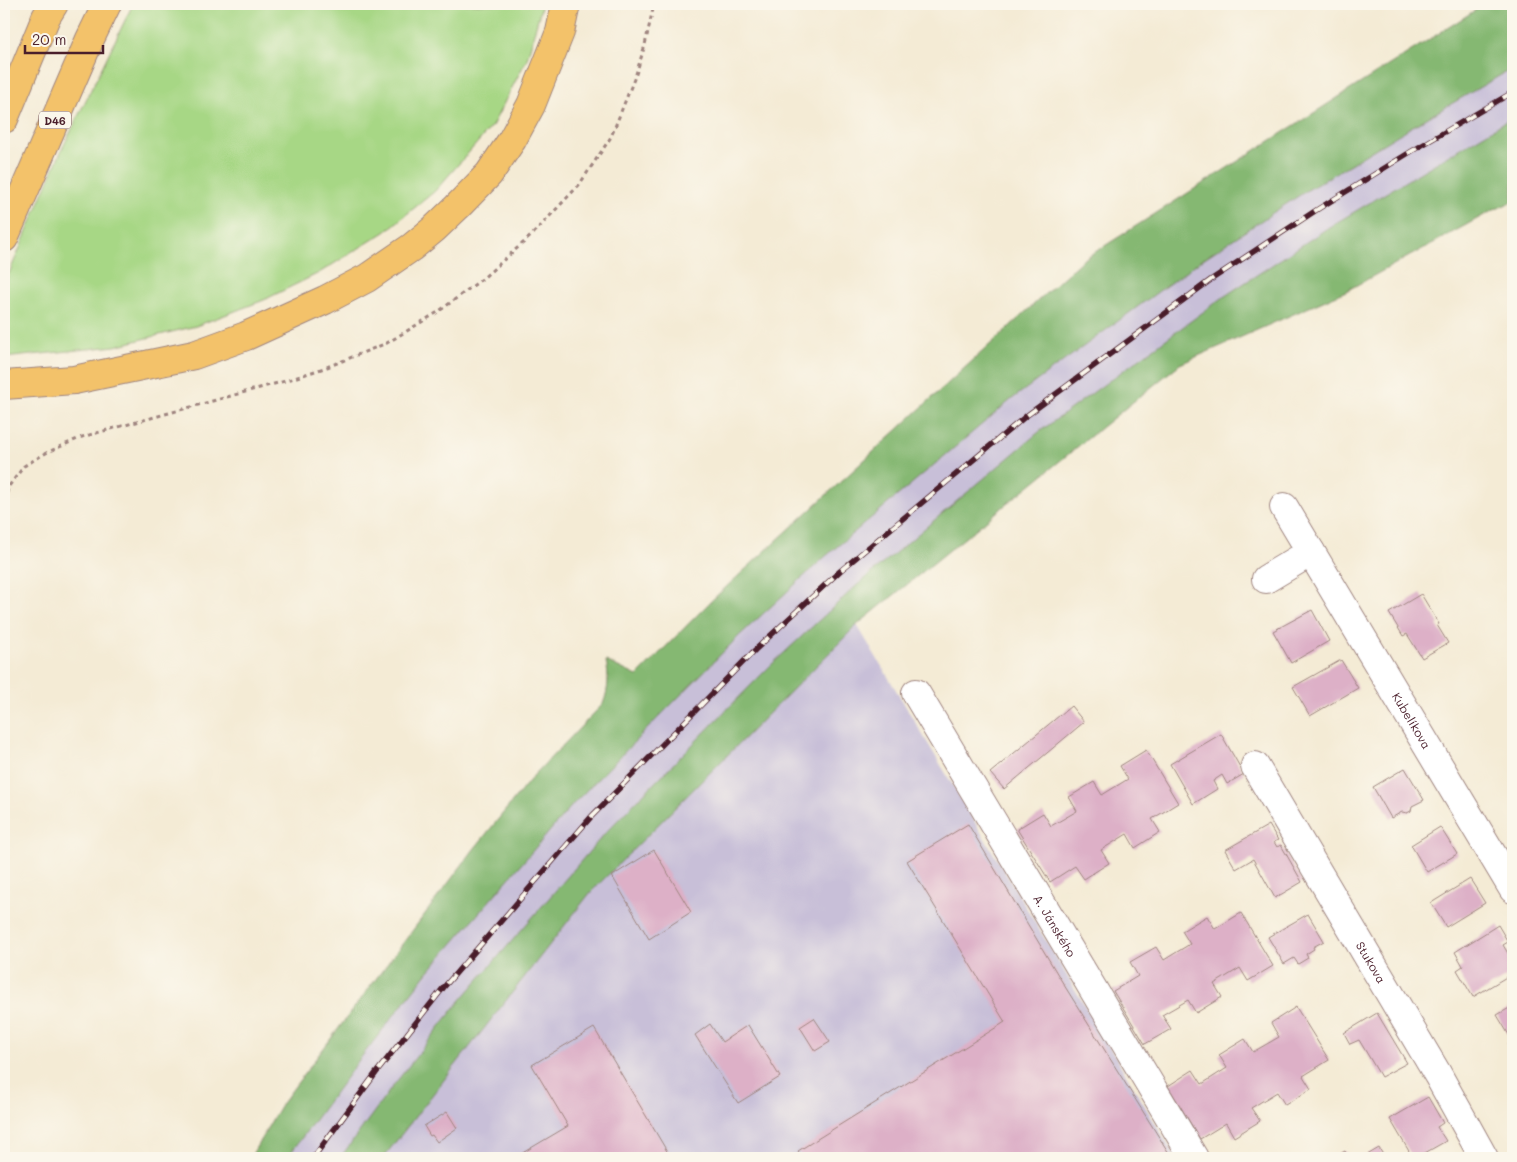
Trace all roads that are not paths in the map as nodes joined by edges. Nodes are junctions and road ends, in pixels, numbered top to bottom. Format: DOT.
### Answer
graph roads {
  1 [pos="54,4"];
  2 [pos="108,4"];
  3 [pos="562,4"];
  4 [pos="566,4"];
  5 [pos="560,32"];
  6 [pos="4,119"];
  7 [pos="4,238"];
  8 [pos="4,385"];
  9 [pos="1284,507"];
  10 [pos="1311,552"];
  11 [pos="1266,579"];
  12 [pos="916,694"];
  13 [pos="1254,766"];
  14 [pos="1513,889"];
  15 [pos="1194,1158"];
  16 [pos="1484,1158"];
  1 -- 6 [label="highway"];
  2 -- 7 [label="highway, D46"];
  3 -- 5 [label="highway"];
  4 -- 5 [label="highway"];
  5 -- 8 [label="highway"];
  9 -- 10 [label="street, Kubelíkova"];
  10 -- 11 [label="street"];
  10 -- 14 [label="street, Kubelíkova"];
  12 -- 15 [label="street, A. Jánského"];
  13 -- 16 [label="street, Stukova"];
}
